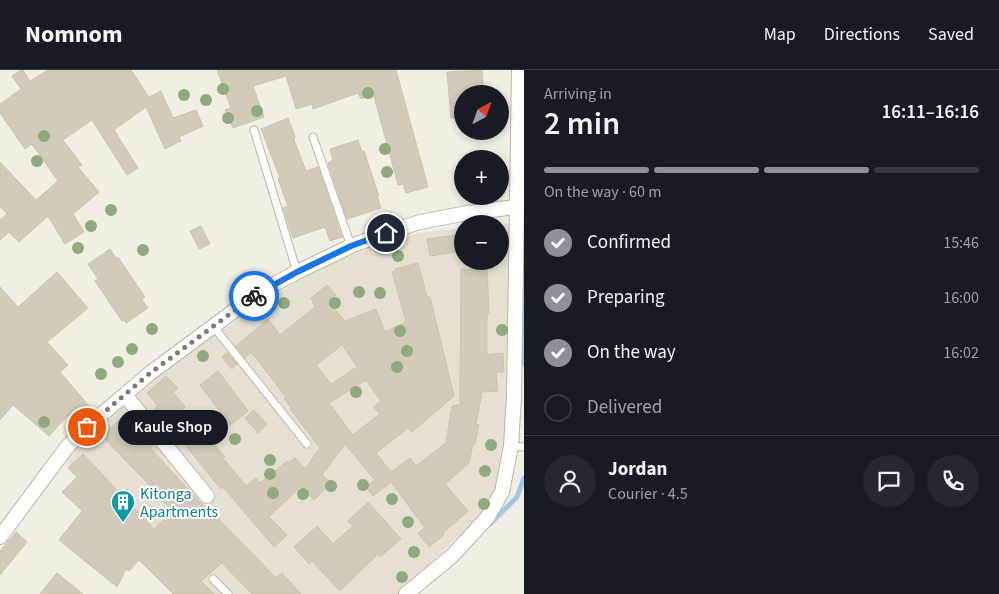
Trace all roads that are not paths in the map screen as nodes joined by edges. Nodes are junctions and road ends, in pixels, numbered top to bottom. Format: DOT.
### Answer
graph roads {
  1 [pos="519,70"];
  2 [pos="254,130"];
  3 [pos="313,137"];
  4 [pos="516,207"];
  5 [pos="351,246"];
  6 [pos="297,272"];
  7 [pos="213,326"];
  8 [pos="125,395"];
  9 [pos="307,444"];
  10 [pos="518,447"];
  11 [pos="207,496"];
  12 [pos="0,537"];
  13 [pos="213,579"];
  14 [pos="228,594"];
  15 [pos="406,594"];
  1 -- 4 [label="street"];
  2 -- 6 [label="lane"];
  3 -- 5 [label="lane"];
  4 -- 5 [label="street"];
  4 -- 10 [label="street"];
  5 -- 6 [label="street"];
  6 -- 7 [label="street"];
  7 -- 8 [label="street"];
  7 -- 9 [label="lane"];
  8 -- 11 [label="street"];
  8 -- 12 [label="street"];
  10 -- 15 [label="street"];
  13 -- 14 [label="lane"];
}
